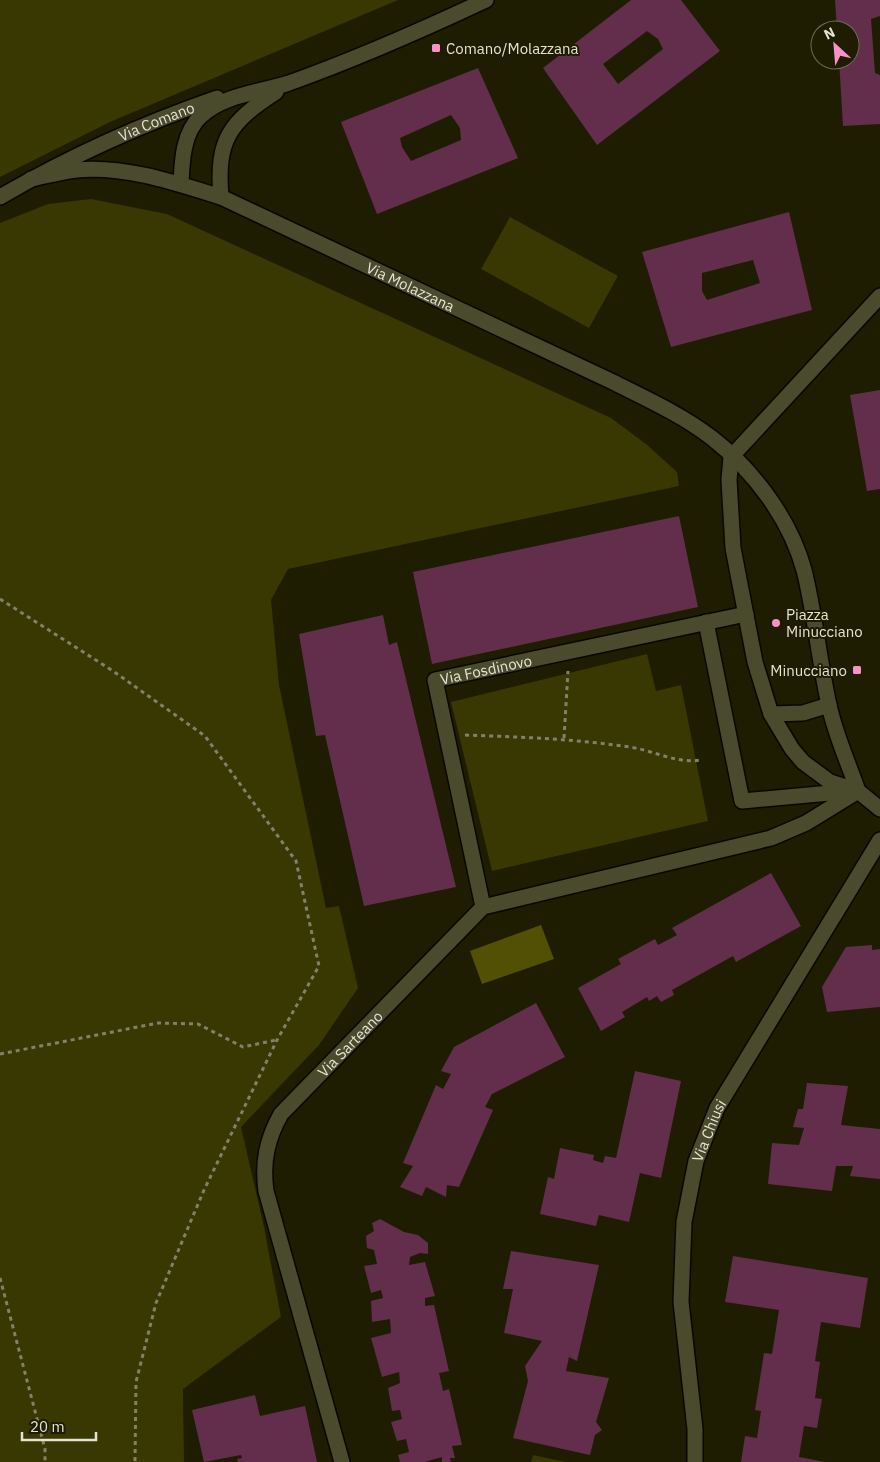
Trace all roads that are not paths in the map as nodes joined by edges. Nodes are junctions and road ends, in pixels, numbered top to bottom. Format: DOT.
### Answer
graph roads {
  1 [pos="486,0"];
  2 [pos="289,83"];
  3 [pos="125,173"];
  4 [pos="31,179"];
  5 [pos="180,183"];
  6 [pos="0,197"];
  7 [pos="221,197"];
  8 [pos="880,296"];
  9 [pos="731,457"];
  10 [pos="746,614"];
  11 [pos="706,622"];
  12 [pos="829,705"];
  13 [pos="771,714"];
  14 [pos="858,791"];
  15 [pos="880,809"];
  16 [pos="880,840"];
  17 [pos="483,907"];
  18 [pos="342,1462"];
  19 [pos="695,1462"];
  1 -- 2 [label="street, Via Comano"];
  2 -- 4 [label="street, Via Comano"];
  2 -- 5 [label="street, Via Comano"];
  2 -- 7 [label="street"];
  3 -- 4 [label="street, Via Comano"];
  3 -- 5 [label="street, Via Molazzana"];
  4 -- 6 [label="street, Via Comano"];
  5 -- 7 [label="street, Via Molazzana"];
  7 -- 9 [label="street, Via Molazzana"];
  8 -- 9 [label="street"];
  9 -- 10 [label="street"];
  9 -- 12 [label="street"];
  10 -- 11 [label="street"];
  10 -- 13 [label="street"];
  11 -- 14 [label="street"];
  11 -- 17 [label="street, Via Fosdinovo"];
  12 -- 13 [label="street"];
  12 -- 14 [label="street"];
  13 -- 14 [label="street"];
  14 -- 15 [label="street"];
  14 -- 17 [label="street"];
  16 -- 19 [label="street, Via Chiusi"];
  17 -- 18 [label="street, Via Sarteano"];
}
